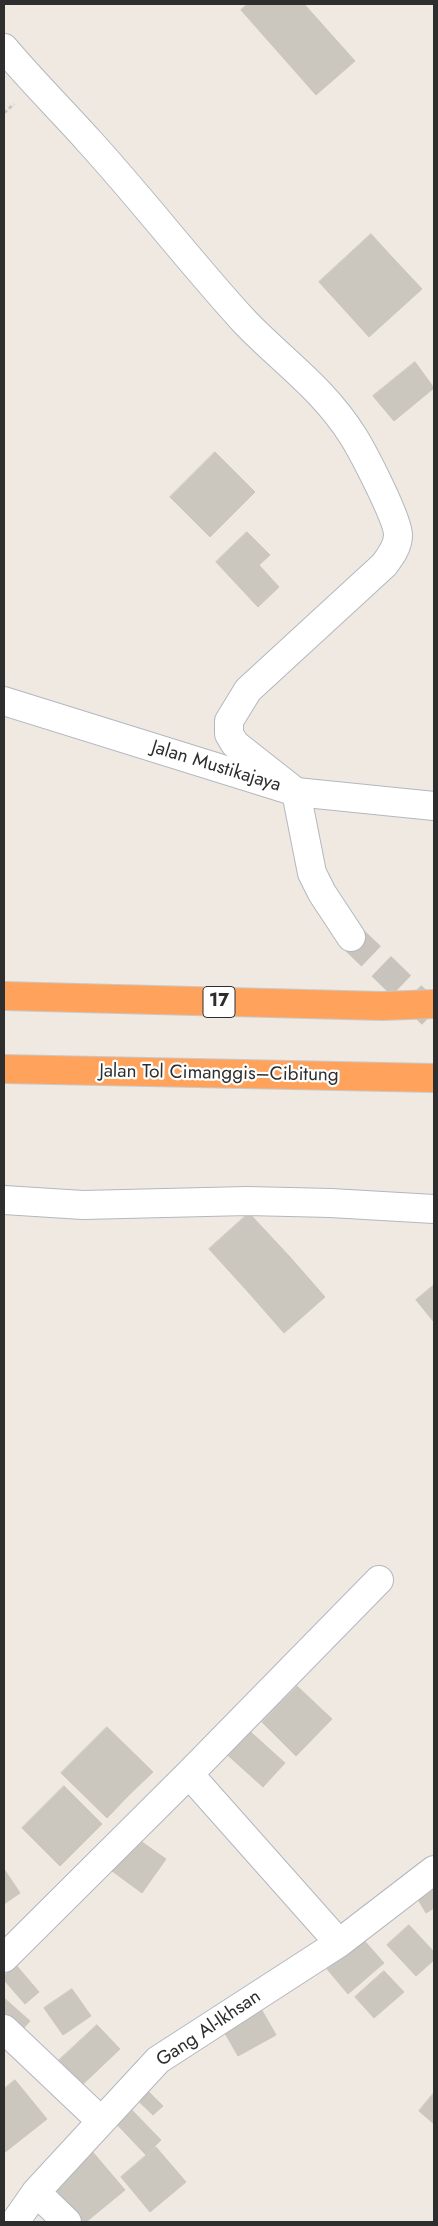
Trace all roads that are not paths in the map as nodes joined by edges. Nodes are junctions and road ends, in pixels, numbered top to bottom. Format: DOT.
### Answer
graph roads {
  1 [pos="4,48"];
  2 [pos="4,701"];
  3 [pos="296,792"];
  4 [pos="434,806"];
  5 [pos="350,937"];
  6 [pos="4,996"];
  7 [pos="434,1004"];
  8 [pos="4,1069"];
  9 [pos="434,1078"];
  10 [pos="4,1200"];
  11 [pos="434,1209"];
  12 [pos="379,1580"];
  13 [pos="189,1774"];
  14 [pos="434,1870"];
  15 [pos="339,1943"];
  16 [pos="4,1958"];
  17 [pos="4,2029"];
  18 [pos="101,2120"];
  19 [pos="36,2192"];
  20 [pos="15,2222"];
  21 [pos="67,2222"];
  1 -- 3 [label="street"];
  2 -- 3 [label="street, Jalan Mustikajaya"];
  3 -- 4 [label="street, Jalan Mustikajaya"];
  3 -- 5 [label="street"];
  6 -- 7 [label="highway, 17"];
  8 -- 9 [label="highway, Jalan Tol Cimanggis–Cibitung"];
  10 -- 11 [label="street"];
  12 -- 13 [label="street"];
  13 -- 15 [label="street"];
  13 -- 16 [label="street"];
  14 -- 15 [label="street, Gang Al-Ikhsan"];
  15 -- 18 [label="street, Gang Al-Ikhsan"];
  17 -- 18 [label="street"];
  18 -- 19 [label="street, Gang Al-Ikhsan"];
  19 -- 20 [label="street, Gang Al-Ikhsan"];
  19 -- 21 [label="street"];
}
